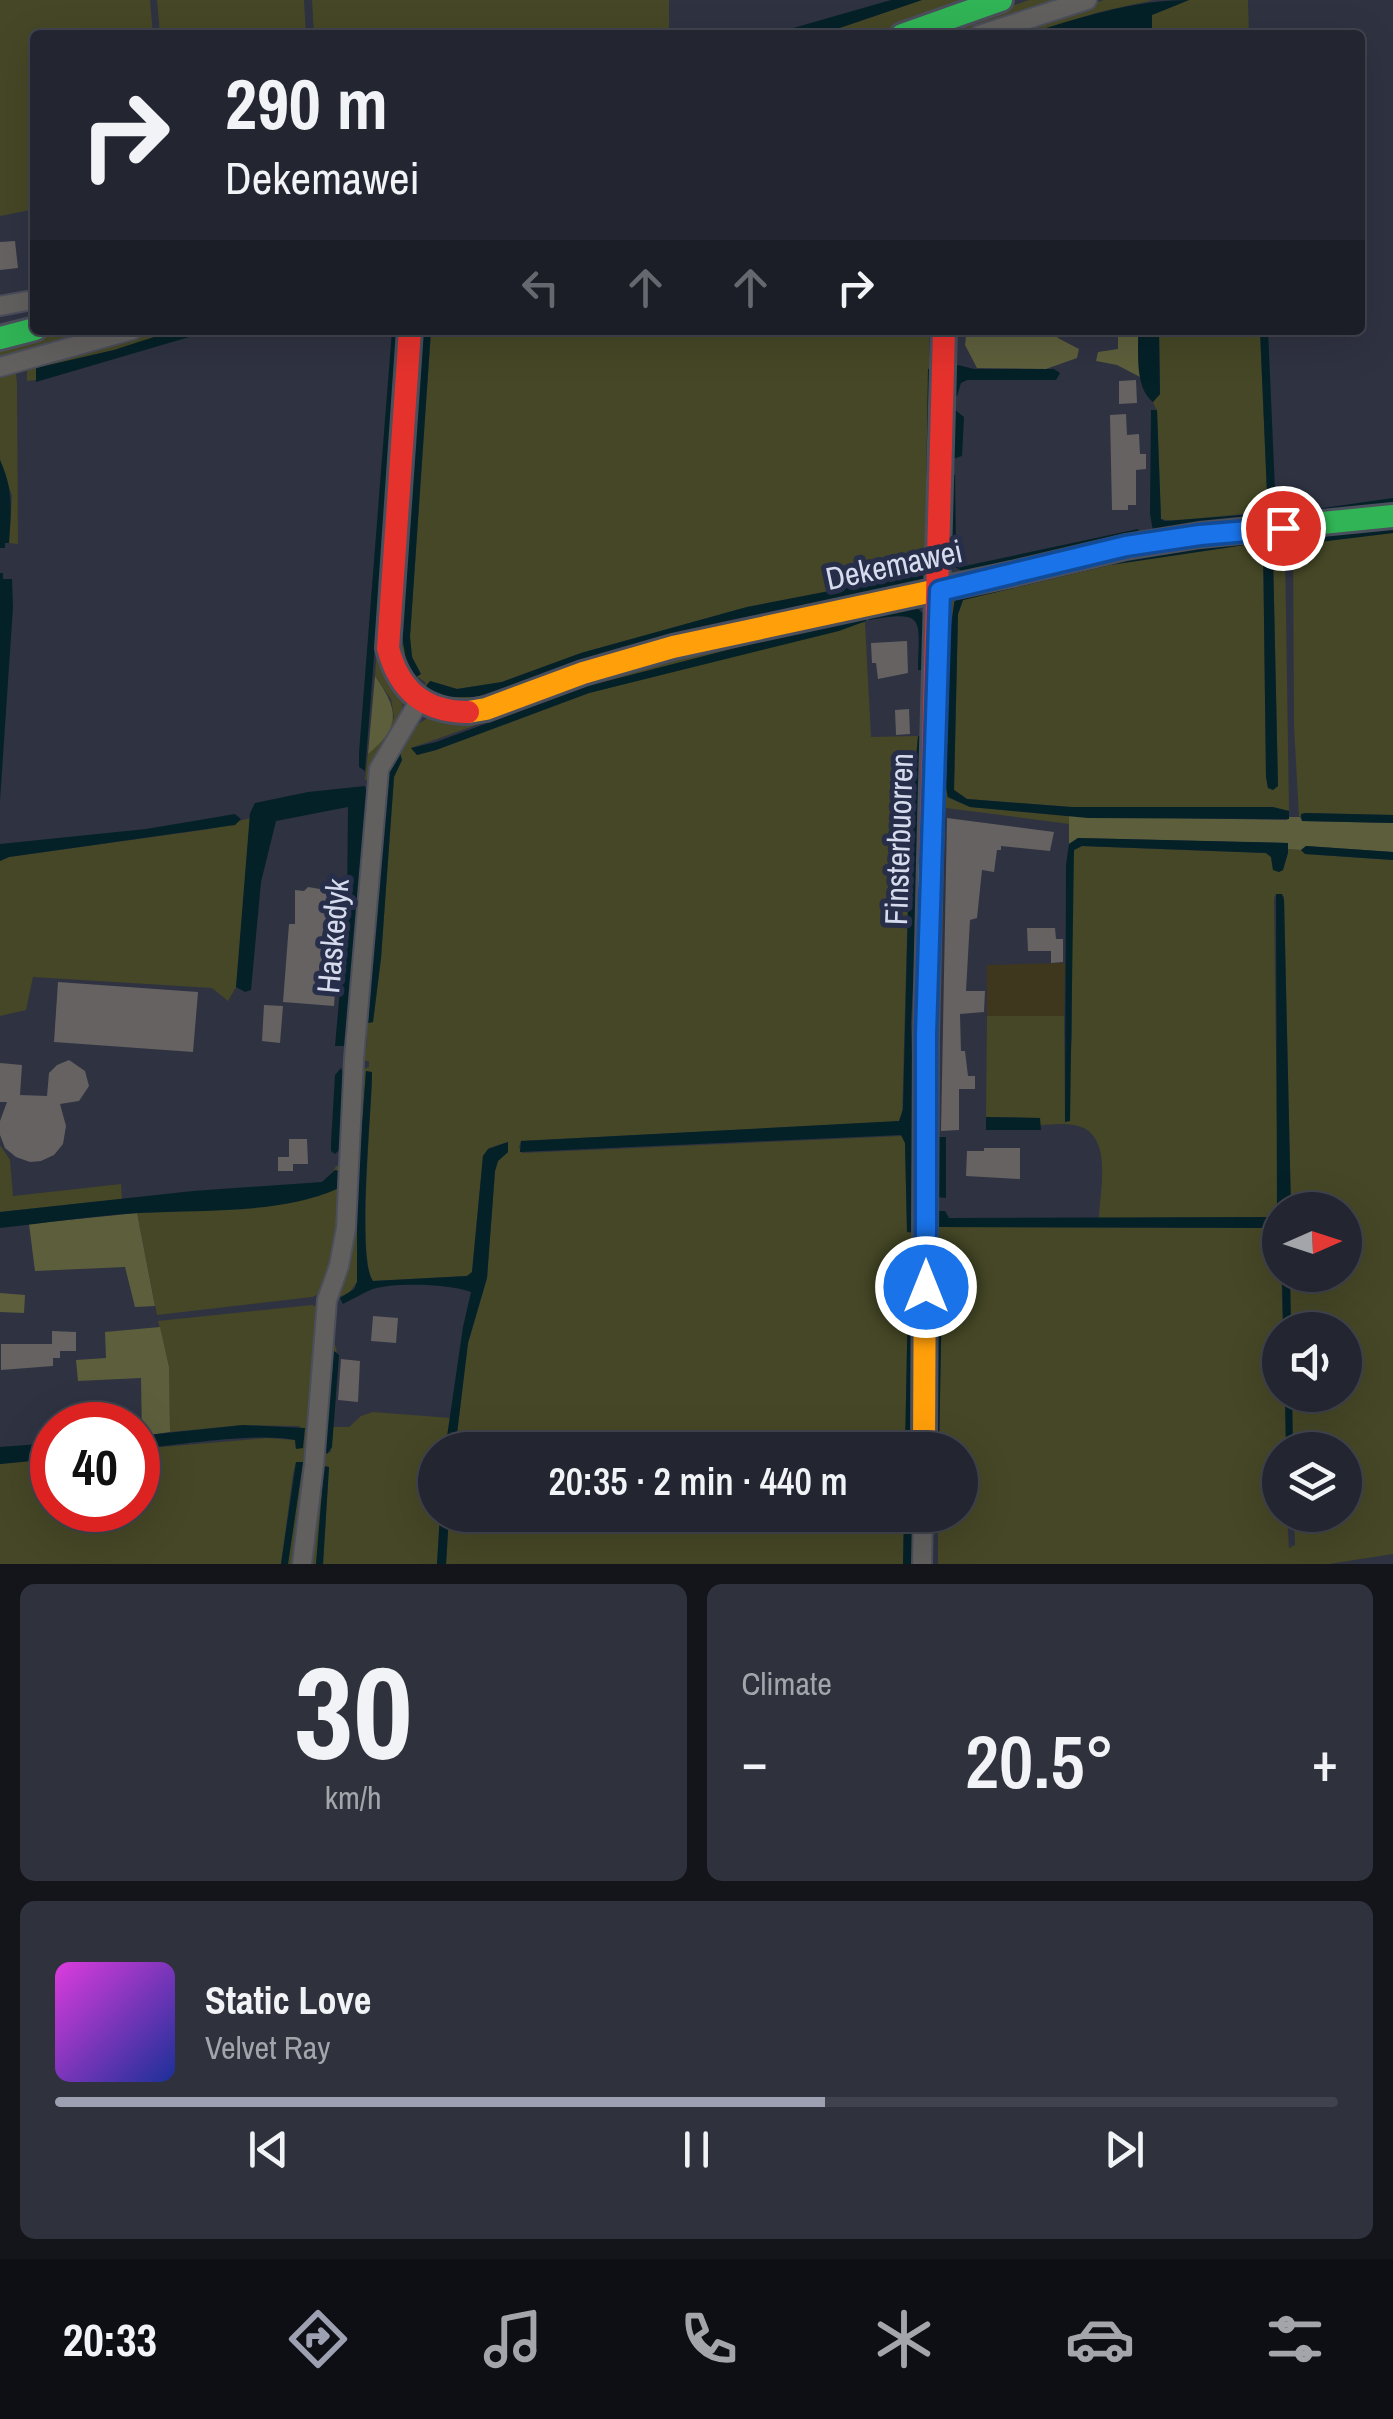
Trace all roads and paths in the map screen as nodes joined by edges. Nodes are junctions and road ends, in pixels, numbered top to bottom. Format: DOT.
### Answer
graph roads {
  1 [pos="1000,0"];
  2 [pos="1087,0"];
  3 [pos="916,30"];
  4 [pos="994,30"];
  5 [pos="27,300"];
  6 [pos="0,306"];
  7 [pos="30,331"];
  8 [pos="114,335"];
  9 [pos="410,335"];
  10 [pos="944,335"];
  11 [pos="0,338"];
  12 [pos="0,367"];
  13 [pos="1393,516"];
  14 [pos="940,591"];
  15 [pos="418,703"];
  16 [pos="924,1432"];
  17 [pos="923,1532"];
  18 [pos="302,1564"];
  19 [pos="922,1564"];
  1 -- 3 [label="street"];
  2 -- 4 [label="street"];
  5 -- 6 [label="street"];
  7 -- 11 [label="street"];
  8 -- 12 [label="street"];
  9 -- 15 [label="street"];
  10 -- 14 [label="street, Finsterbuorren"];
  13 -- 14 [label="street, Dekemawei"];
  14 -- 15 [label="street, Dekemawei"];
  14 -- 16 [label="street, Finsterbuorren"];
  15 -- 18 [label="street, Haskedyk"];
  17 -- 19 [label="street"];
}
